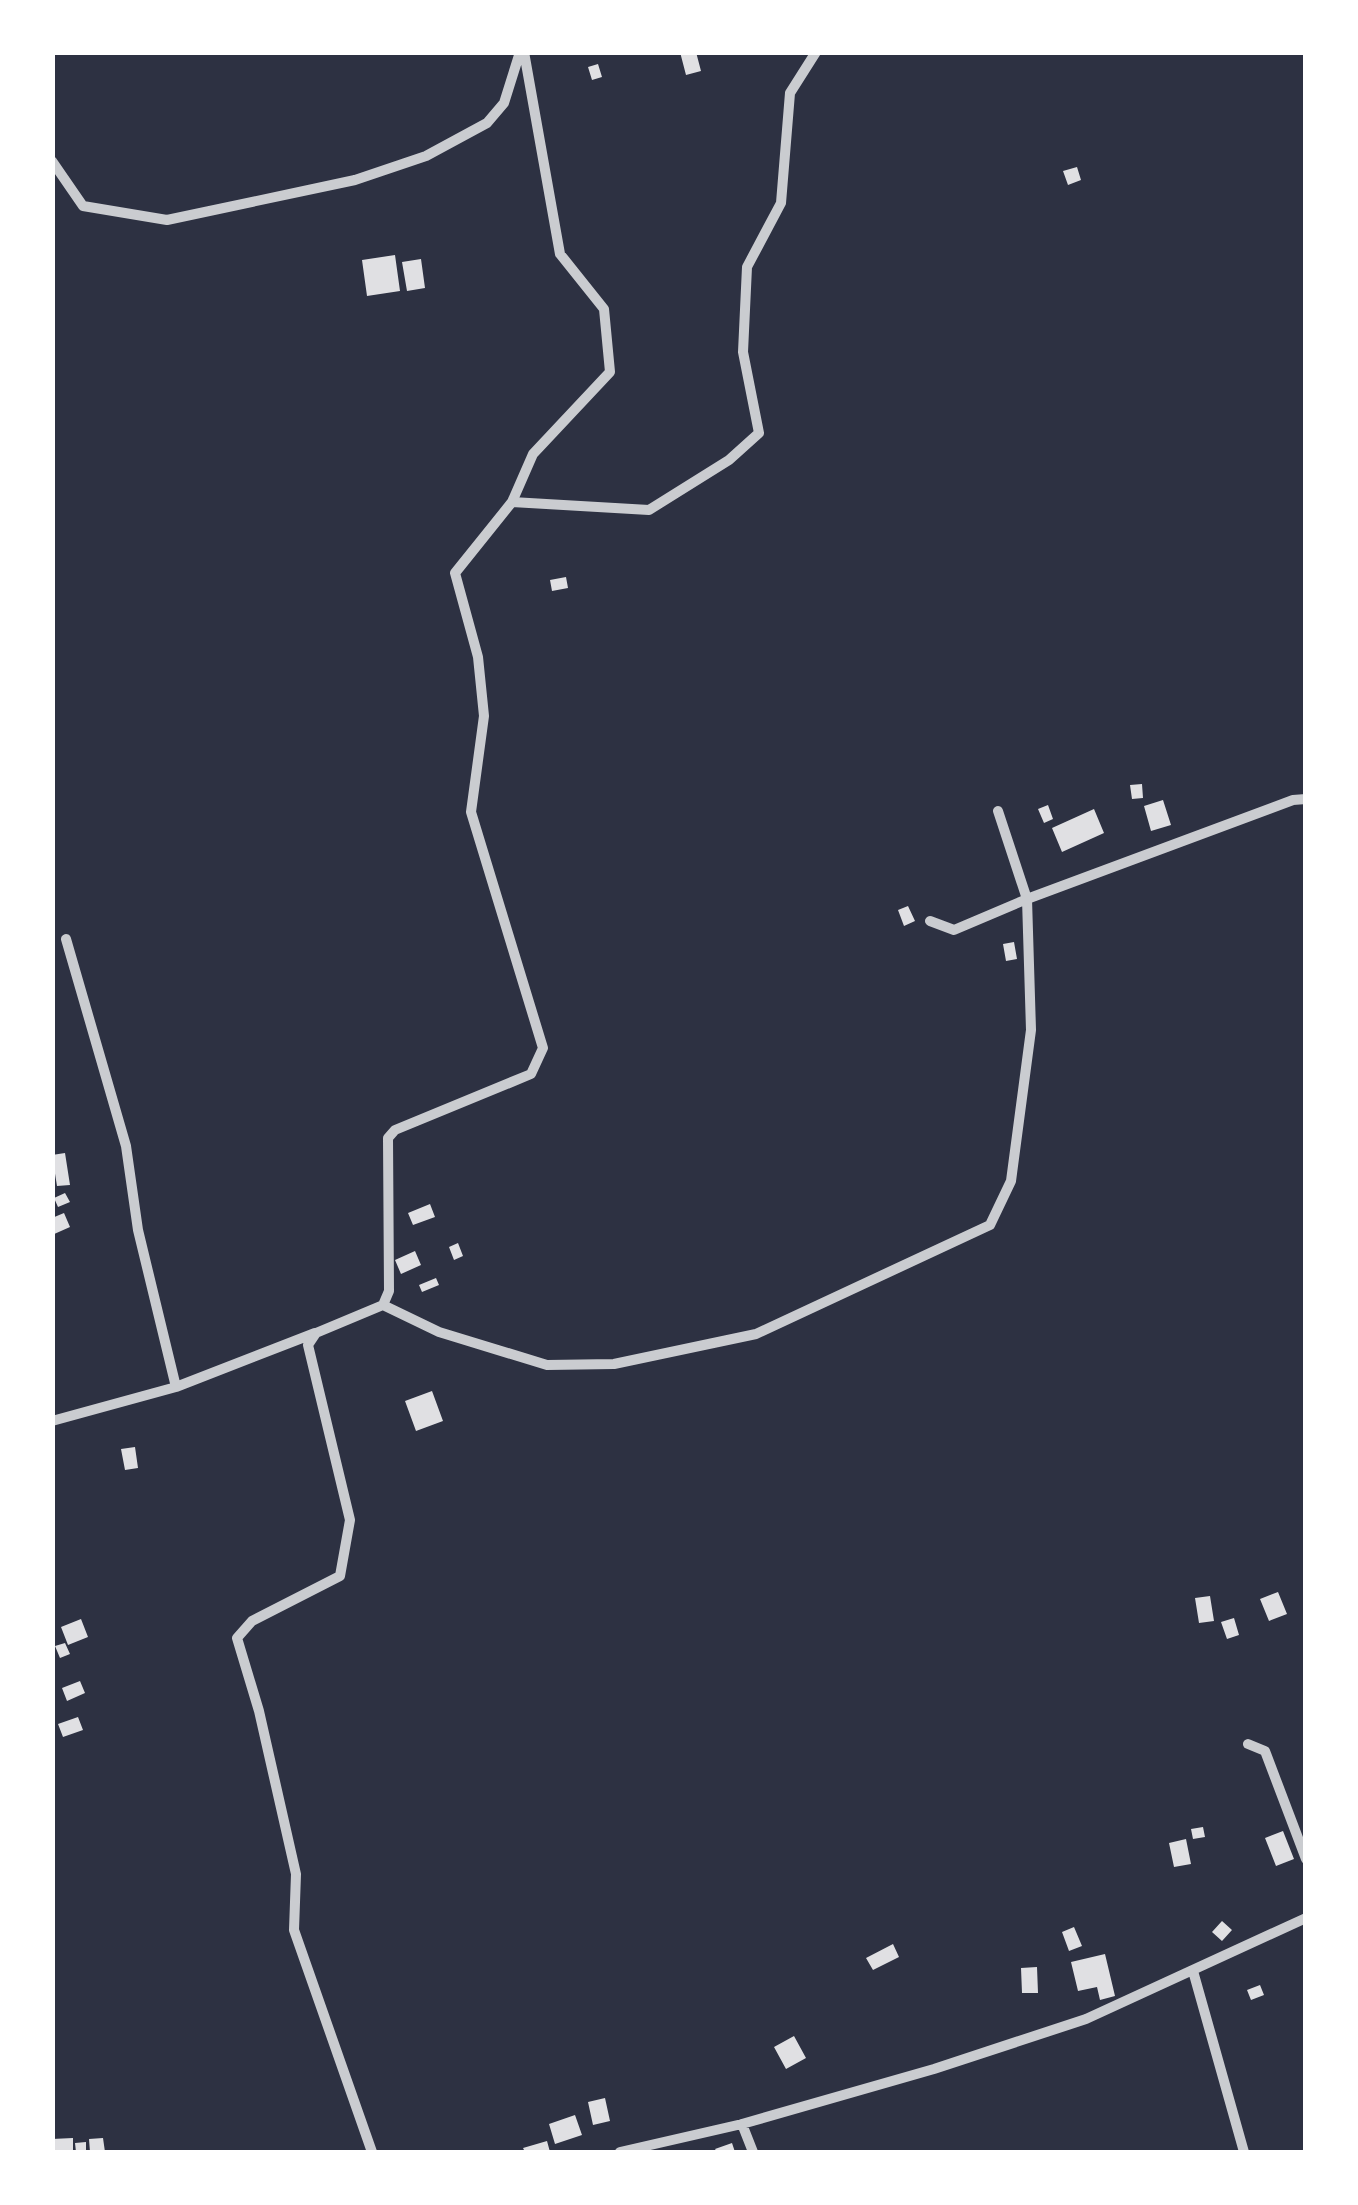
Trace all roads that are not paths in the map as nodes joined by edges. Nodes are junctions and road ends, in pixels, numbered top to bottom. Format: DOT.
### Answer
graph roads {
  1 [pos="522,52"];
  2 [pos="816,52"];
  3 [pos="52,161"];
  4 [pos="512,502"];
  5 [pos="1306,799"];
  6 [pos="998,811"];
  7 [pos="1028,899"];
  8 [pos="930,920"];
  9 [pos="66,939"];
  10 [pos="383,1304"];
  11 [pos="316,1333"];
  12 [pos="176,1387"];
  13 [pos="52,1421"];
  14 [pos="1248,1744"];
  15 [pos="1306,1859"];
  16 [pos="1306,1918"];
  17 [pos="1193,1970"];
  18 [pos="742,2124"];
  19 [pos="372,2152"];
  20 [pos="620,2152"];
  21 [pos="753,2152"];
  22 [pos="1244,2152"];
  1 -- 3 [label="street"];
  1 -- 4 [label="street"];
  2 -- 4 [label="street"];
  4 -- 10 [label="street"];
  5 -- 7 [label="street"];
  6 -- 7 [label="street"];
  7 -- 8 [label="street"];
  7 -- 10 [label="street"];
  9 -- 12 [label="street"];
  10 -- 11 [label="street"];
  11 -- 12 [label="street"];
  11 -- 19 [label="street"];
  12 -- 13 [label="street"];
  14 -- 15 [label="street"];
  16 -- 17 [label="street"];
  17 -- 18 [label="street"];
  17 -- 22 [label="street"];
  18 -- 20 [label="street"];
  18 -- 21 [label="street"];
}
